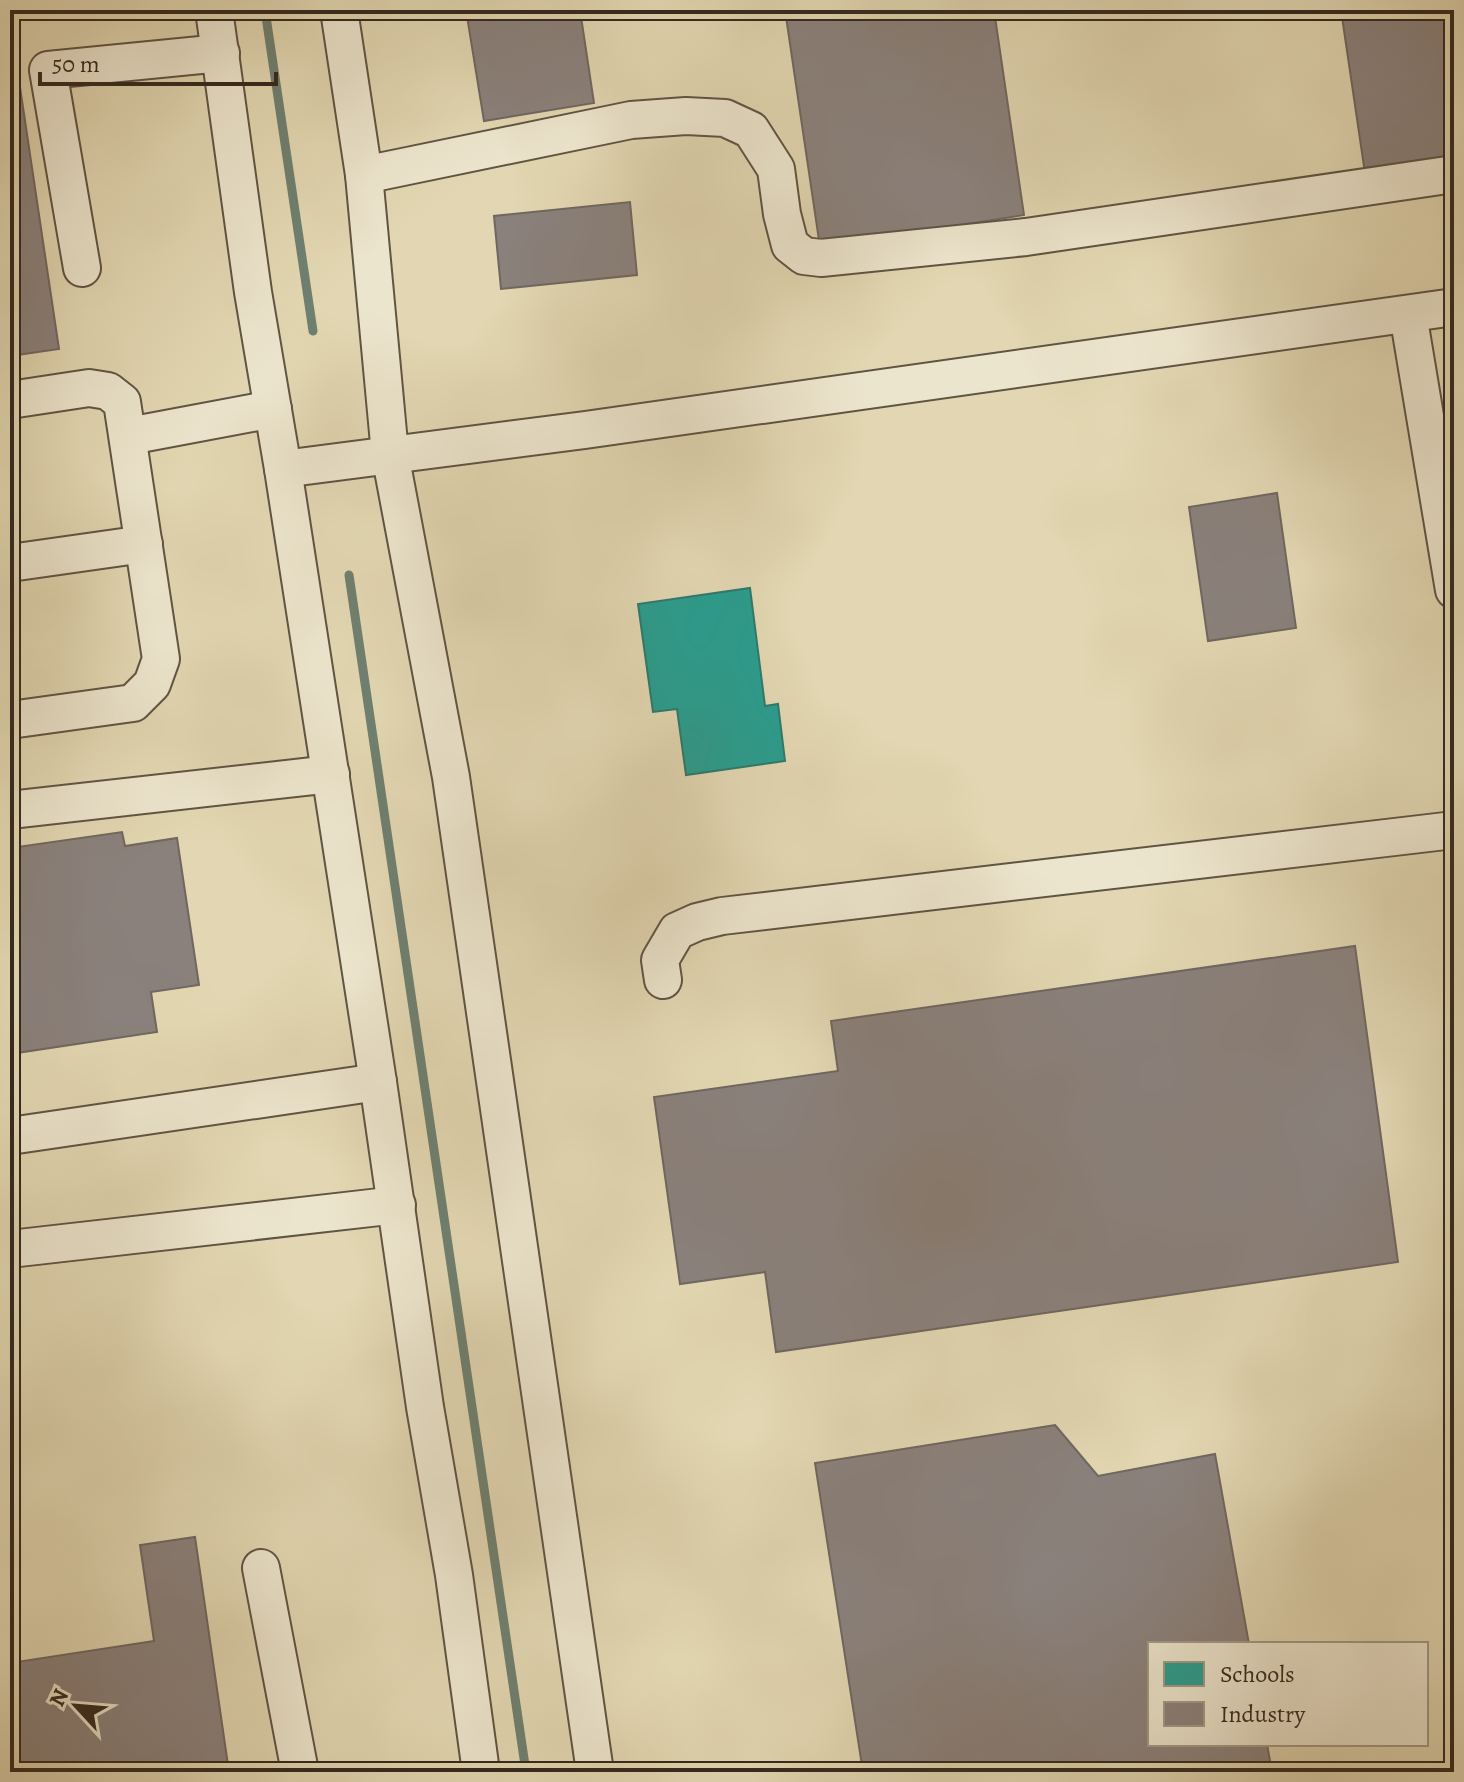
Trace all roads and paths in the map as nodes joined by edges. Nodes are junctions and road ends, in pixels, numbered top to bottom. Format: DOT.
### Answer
graph roads {
  1 [pos="214,10"];
  2 [pos="339,10"];
  3 [pos="221,53"];
  4 [pos="1454,174"];
  5 [pos="364,175"];
  6 [pos="82,268"];
  7 [pos="1454,307"];
  8 [pos="1408,314"];
  9 [pos="10,400"];
  10 [pos="273,409"];
  11 [pos="129,436"];
  12 [pos="390,454"];
  13 [pos="283,469"];
  14 [pos="144,544"];
  15 [pos="10,563"];
  16 [pos="1454,590"];
  17 [pos="10,720"];
  18 [pos="331,774"];
  19 [pos="10,810"];
  20 [pos="1454,830"];
  21 [pos="663,980"];
  22 [pos="378,1082"];
  23 [pos="10,1136"];
  24 [pos="397,1205"];
  25 [pos="10,1249"];
  26 [pos="261,1568"];
  27 [pos="300,1772"];
  28 [pos="481,1772"];
  29 [pos="595,1772"];
  1 -- 3 [label="street"];
  2 -- 5 [label="street"];
  3 -- 6 [label="street"];
  3 -- 10 [label="street"];
  4 -- 5 [label="street"];
  5 -- 12 [label="street"];
  7 -- 8 [label="street"];
  8 -- 12 [label="street"];
  8 -- 16 [label="street"];
  9 -- 11 [label="street"];
  10 -- 11 [label="street"];
  10 -- 13 [label="street"];
  11 -- 14 [label="street"];
  12 -- 13 [label="street"];
  12 -- 29 [label="street"];
  13 -- 18 [label="street"];
  14 -- 15 [label="street"];
  14 -- 17 [label="street"];
  18 -- 19 [label="street"];
  18 -- 22 [label="street"];
  20 -- 21 [label="street"];
  22 -- 23 [label="street"];
  22 -- 24 [label="street"];
  24 -- 25 [label="street"];
  24 -- 28 [label="street"];
  26 -- 27 [label="street"];
}
